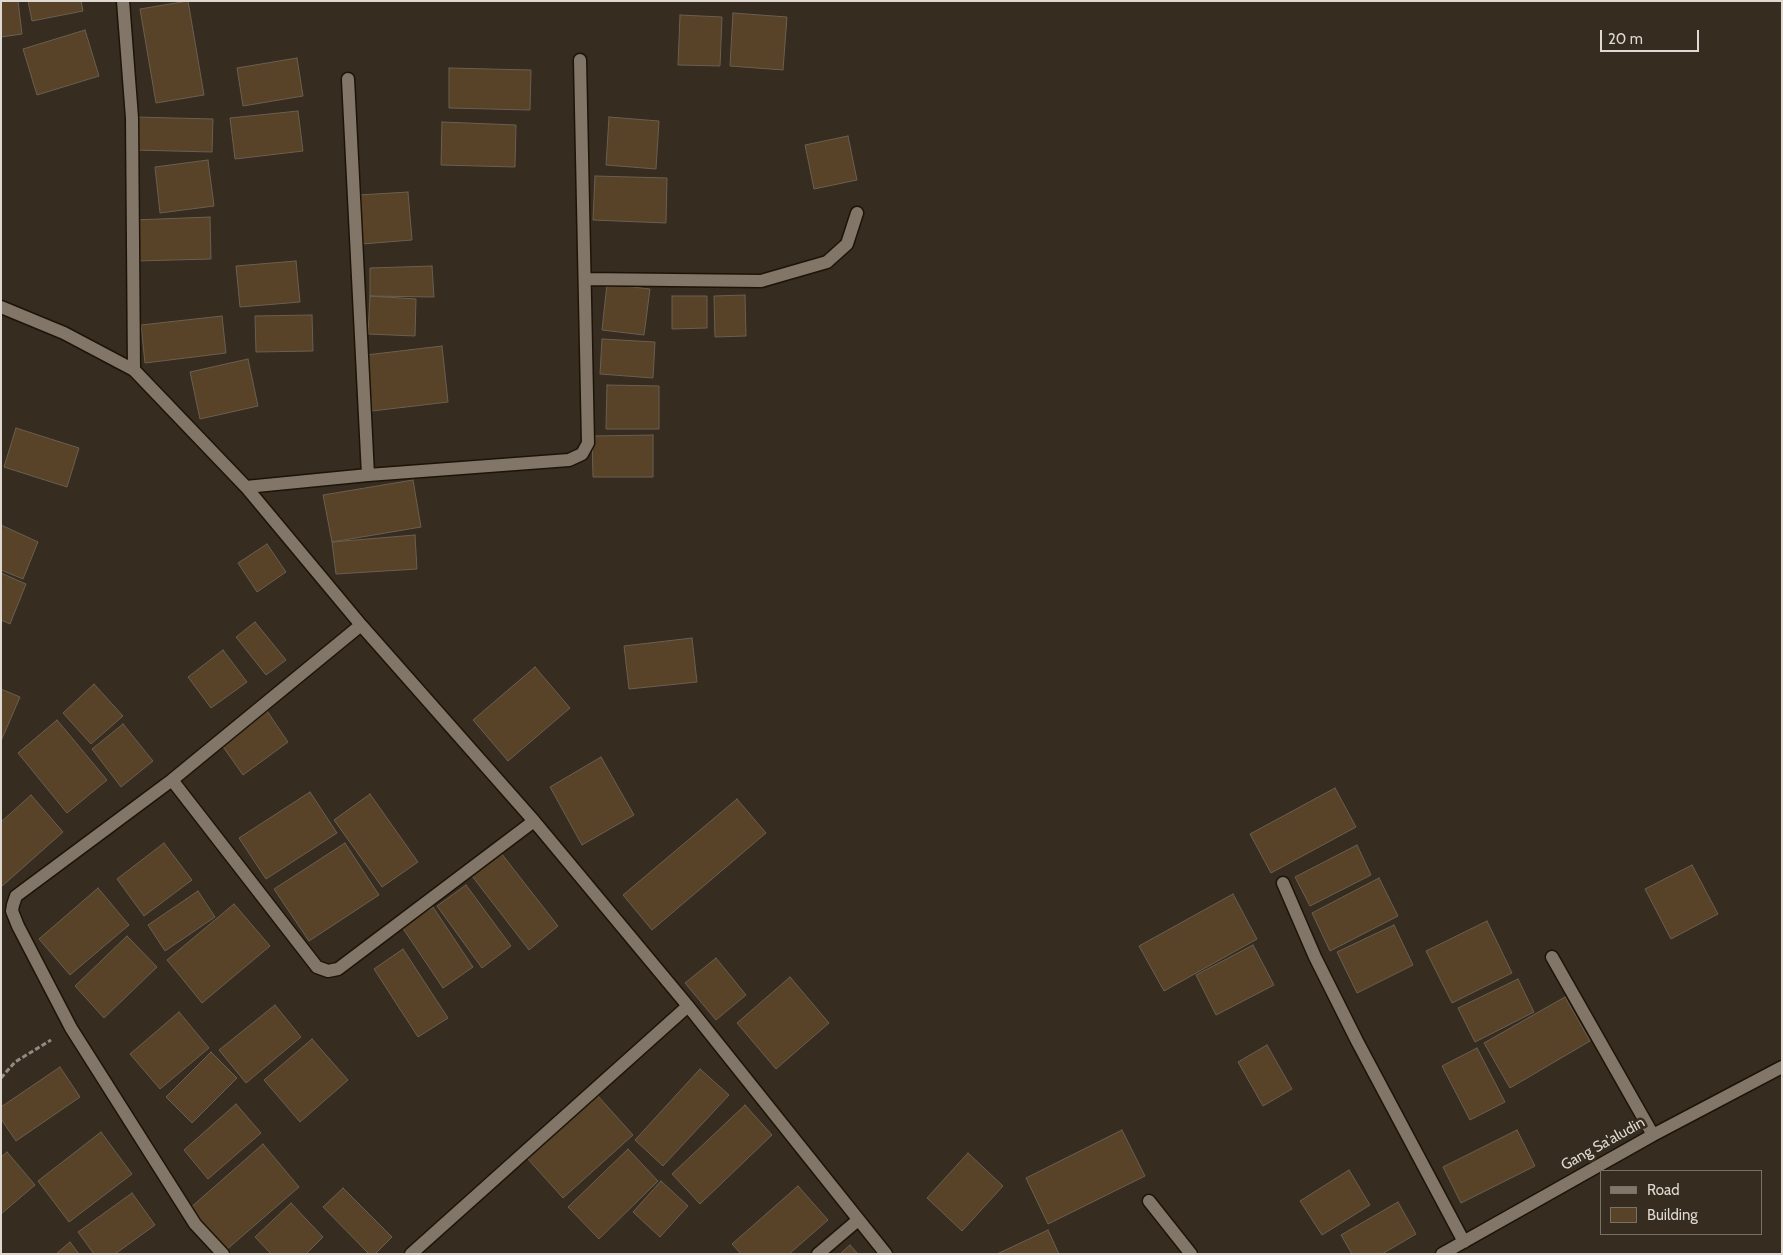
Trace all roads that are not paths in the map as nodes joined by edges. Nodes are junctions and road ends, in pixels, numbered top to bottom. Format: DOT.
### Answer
graph roads {
  1 [pos="123,1"];
  2 [pos="580,60"];
  3 [pos="348,79"];
  4 [pos="858,213"];
  5 [pos="585,279"];
  6 [pos="1,308"];
  7 [pos="134,370"];
  8 [pos="368,475"];
  9 [pos="246,487"];
  10 [pos="361,625"];
  11 [pos="172,780"];
  12 [pos="534,822"];
  13 [pos="1282,883"];
  14 [pos="1552,957"];
  15 [pos="688,1006"];
  16 [pos="1782,1067"];
  17 [pos="1653,1135"];
  18 [pos="1149,1201"];
  19 [pos="858,1220"];
  20 [pos="1464,1242"];
  21 [pos="223,1254"];
  22 [pos="411,1254"];
  23 [pos="818,1254"];
  24 [pos="886,1254"];
  25 [pos="1190,1254"];
  26 [pos="1442,1254"];
  1 -- 7 [label="street"];
  2 -- 5 [label="street"];
  3 -- 8 [label="street"];
  4 -- 5 [label="street"];
  5 -- 8 [label="street"];
  6 -- 7 [label="street"];
  7 -- 9 [label="street"];
  8 -- 9 [label="street"];
  9 -- 10 [label="street"];
  10 -- 11 [label="street"];
  10 -- 12 [label="street"];
  11 -- 12 [label="street"];
  11 -- 21 [label="street"];
  12 -- 15 [label="street"];
  13 -- 20 [label="street"];
  14 -- 17 [label="street"];
  15 -- 19 [label="street"];
  15 -- 22 [label="street"];
  16 -- 17 [label="street, Gang Sa'aludin"];
  17 -- 20 [label="street, Gang Sa'aludin"];
  18 -- 25 [label="street"];
  19 -- 23 [label="street"];
  19 -- 24 [label="street"];
  20 -- 26 [label="street, Gang Sa'aludin"];
}
